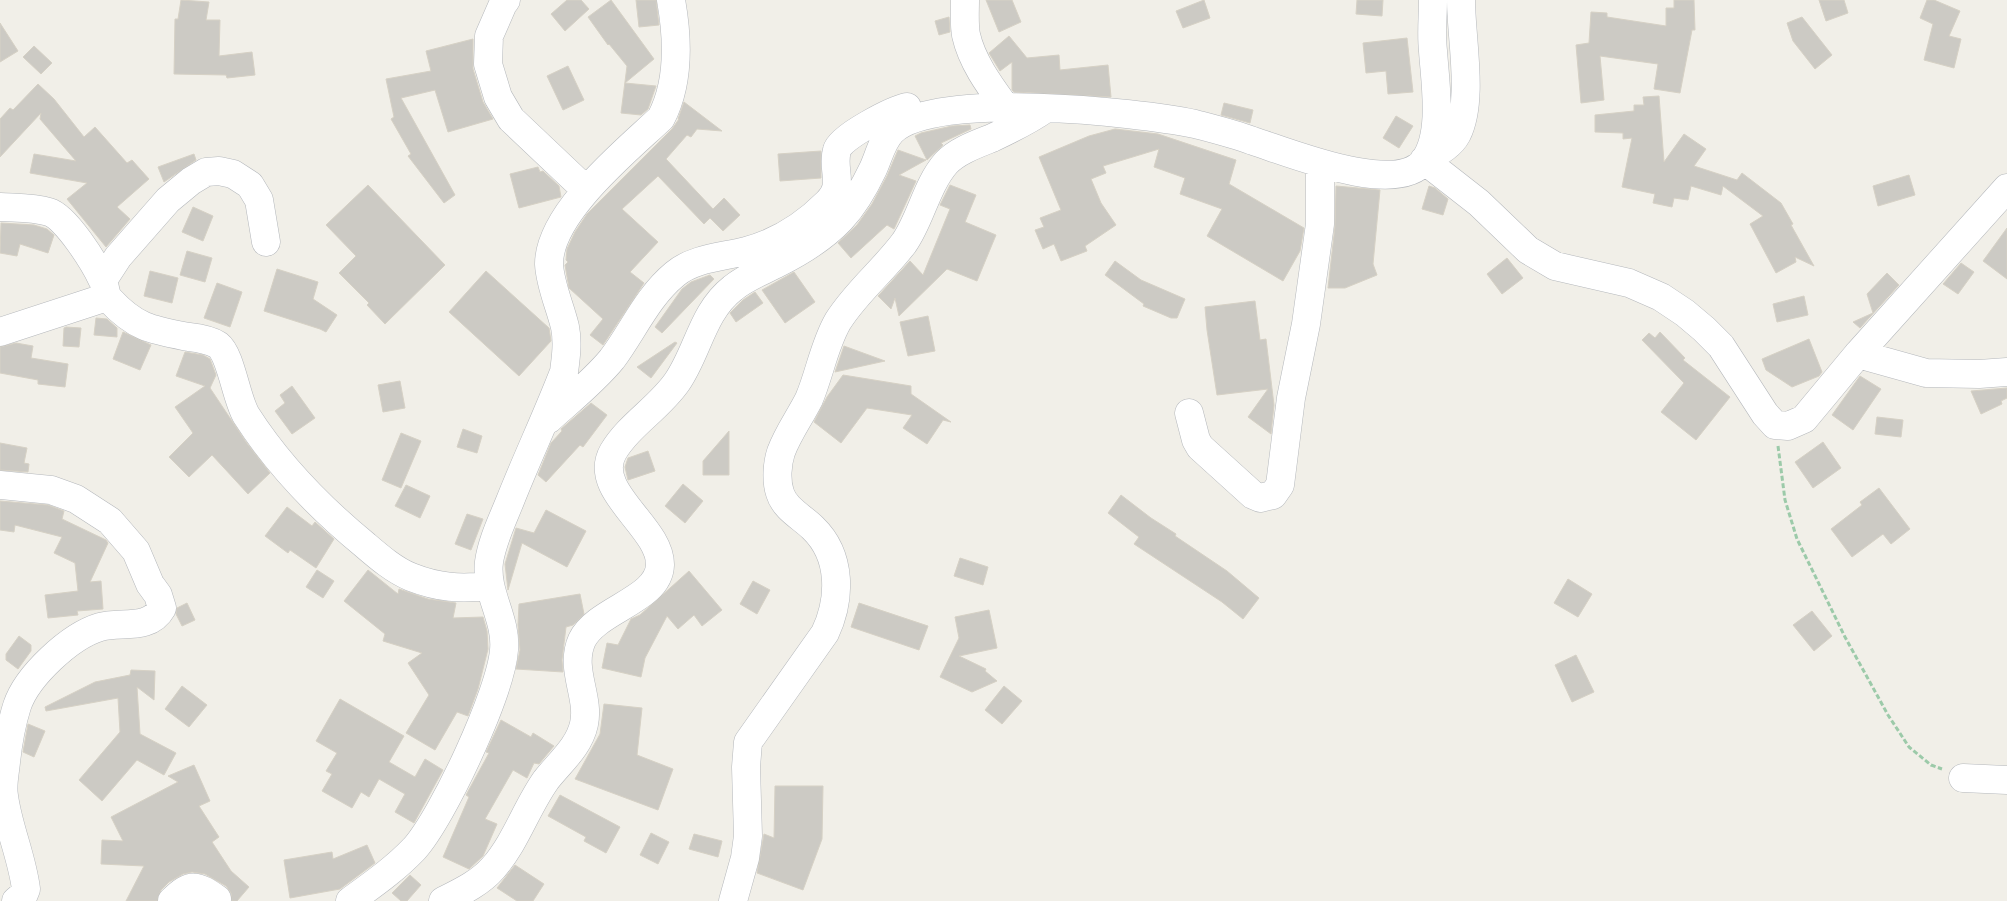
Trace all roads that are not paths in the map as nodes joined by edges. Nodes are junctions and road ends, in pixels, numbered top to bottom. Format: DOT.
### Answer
graph roads {
  1 [pos="506,0"];
  2 [pos="671,0"];
  3 [pos="965,0"];
  4 [pos="1433,0"];
  5 [pos="1461,0"];
  6 [pos="1006,108"];
  7 [pos="1045,109"];
  8 [pos="942,111"];
  9 [pos="1424,160"];
  10 [pos="1320,164"];
  11 [pos="2007,188"];
  12 [pos="586,190"];
  13 [pos="0,207"];
  14 [pos="266,242"];
  15 [pos="105,289"];
  16 [pos="0,332"];
  17 [pos="1858,354"];
  18 [pos="2007,372"];
  19 [pos="1189,413"];
  20 [pos="541,427"];
  21 [pos="0,485"];
  22 [pos="489,586"];
  23 [pos="1963,778"];
  24 [pos="2007,780"];
  25 [pos="217,900"];
  26 [pos="16,901"];
  27 [pos="172,901"];
  28 [pos="350,901"];
  29 [pos="443,901"];
  30 [pos="733,901"];
  1 -- 12 [label="street"];
  2 -- 12 [label="street"];
  3 -- 6 [label="street"];
  4 -- 9 [label="street"];
  5 -- 9 [label="street"];
  6 -- 7 [label="street"];
  6 -- 8 [label="street"];
  7 -- 10 [label="street"];
  7 -- 30 [label="street"];
  8 -- 20 [label="street"];
  8 -- 29 [label="street"];
  9 -- 10 [label="street"];
  9 -- 17 [label="street"];
  10 -- 19 [label="street"];
  11 -- 17 [label="street"];
  12 -- 20 [label="street"];
  13 -- 15 [label="street"];
  14 -- 15 [label="street"];
  15 -- 16 [label="street"];
  15 -- 22 [label="street"];
  17 -- 18 [label="street"];
  20 -- 22 [label="street"];
  21 -- 26 [label="street"];
  22 -- 28 [label="street"];
  23 -- 24 [label="street"];
  25 -- 27 [label="street"];
}
